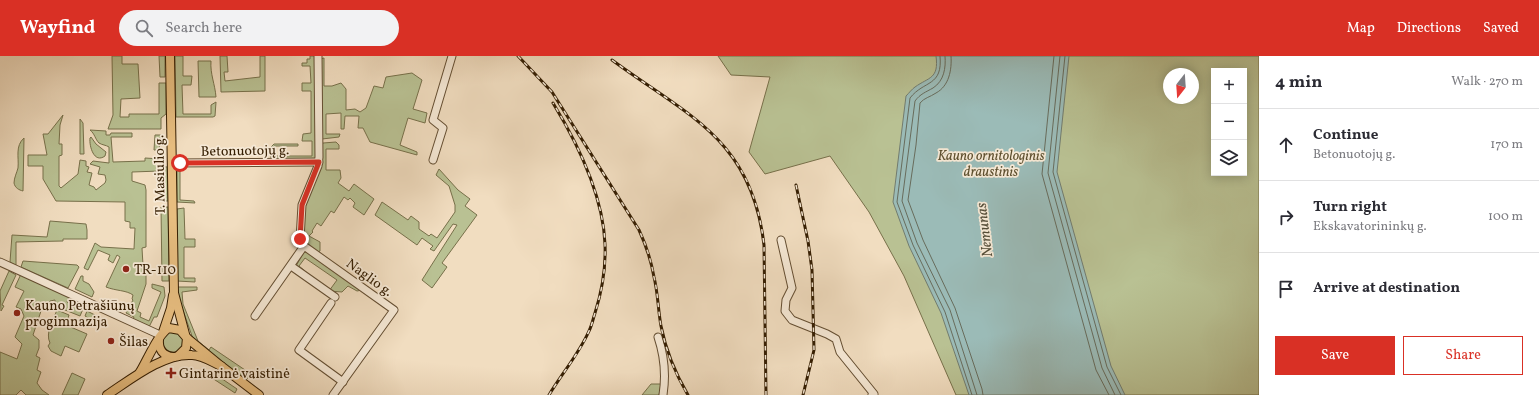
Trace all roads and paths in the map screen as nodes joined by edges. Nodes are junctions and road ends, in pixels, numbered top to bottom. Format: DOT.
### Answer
graph roads {
  1 [pos="170,56"];
  2 [pos="318,56"];
  3 [pos="452,56"];
  4 [pos="433,160"];
  5 [pos="319,162"];
  6 [pos="172,163"];
  7 [pos="781,240"];
  8 [pos="304,246"];
  9 [pos="0,262"];
  10 [pos="292,266"];
  11 [pos="174,293"];
  12 [pos="255,316"];
  13 [pos="161,335"];
  14 [pos="186,336"];
  15 [pos="658,337"];
  16 [pos="176,356"];
  17 [pos="221,366"];
  18 [pos="139,373"];
  19 [pos="343,382"];
  20 [pos="107,395"];
  21 [pos="259,395"];
  22 [pos="333,395"];
  23 [pos="663,395"];
  24 [pos="872,395"];
  1 -- 6 [label="main road, T. Masiulio g."];
  2 -- 5 [label="street"];
  3 -- 4 [label="street"];
  5 -- 6 [label="street, Betonuotojų g."];
  5 -- 8 [label="street"];
  6 -- 11 [label="main road, T. Masiulio g."];
  7 -- 24 [label="street"];
  8 -- 10 [label="street"];
  8 -- 19 [label="street, Naglio g."];
  9 -- 13 [label="street"];
  10 -- 12 [label="street"];
  10 -- 19 [label="street"];
  11 -- 13 [label="main road, T. Masiulio g."];
  11 -- 14 [label="main road, T. Masiulio g."];
  13 -- 14 [label="main road"];
  13 -- 16 [label="main road"];
  13 -- 18 [label="main road, T. Masiulio g."];
  14 -- 16 [label="main road"];
  14 -- 17 [label="main road"];
  15 -- 23 [label="street"];
  16 -- 17 [label="main road"];
  16 -- 18 [label="main road"];
  17 -- 21 [label="main road"];
  18 -- 20 [label="main road"];
  19 -- 22 [label="street, Naglio g."];
}
